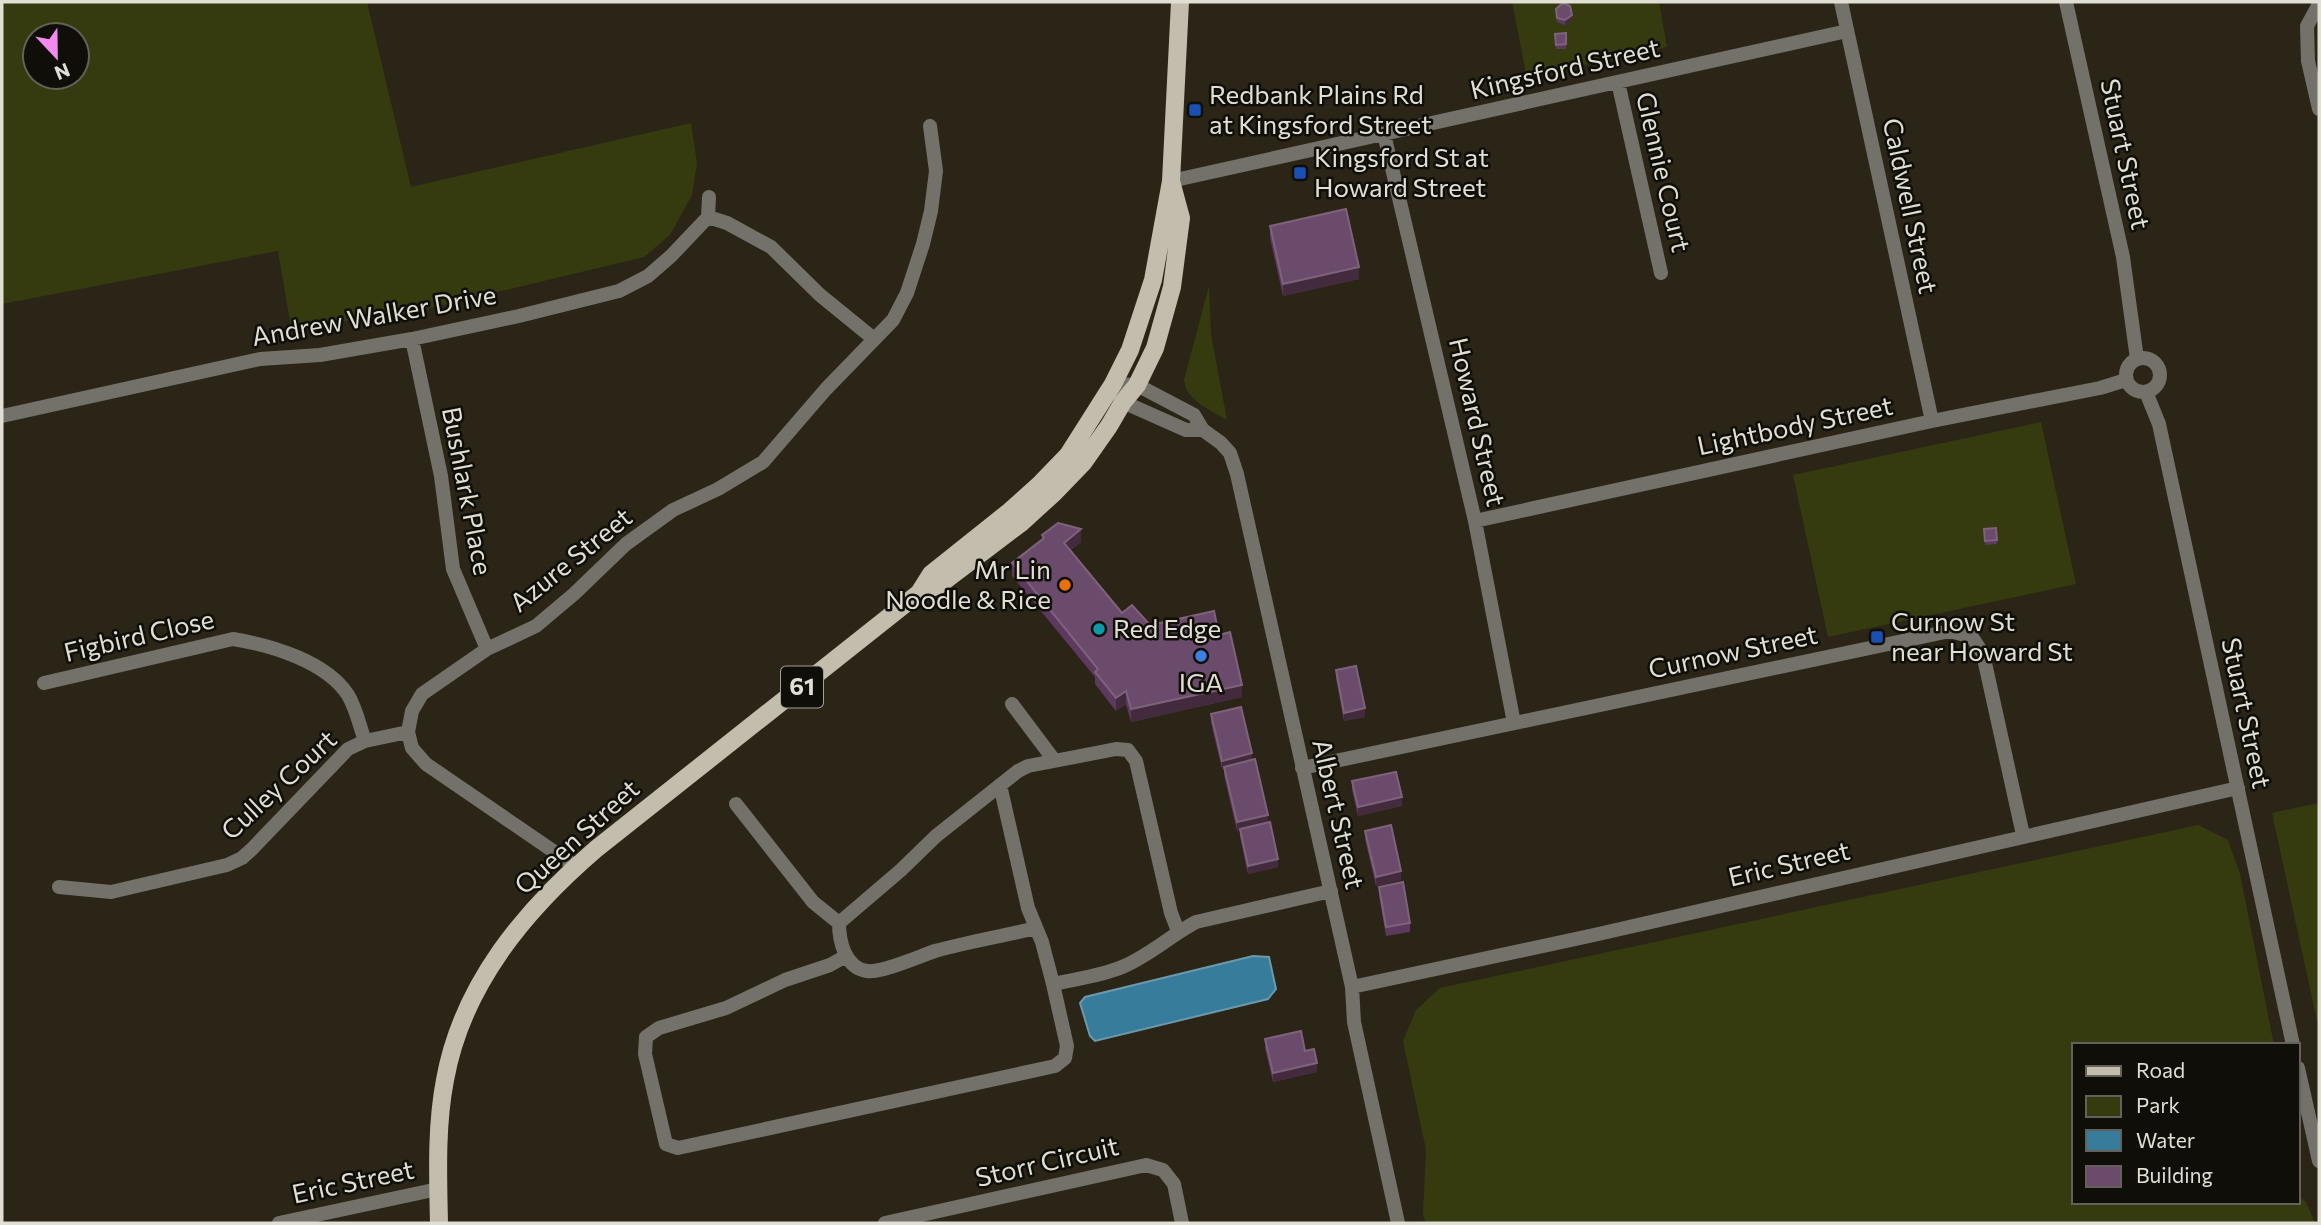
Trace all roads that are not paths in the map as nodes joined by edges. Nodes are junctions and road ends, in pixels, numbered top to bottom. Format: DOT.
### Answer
graph roads {
  1 [pos="1180,2"];
  2 [pos="1841,2"];
  3 [pos="2066,2"];
  4 [pos="2319,4"];
  5 [pos="1847,31"];
  6 [pos="1618,82"];
  7 [pos="2319,109"];
  8 [pos="930,126"];
  9 [pos="1384,134"];
  10 [pos="1171,181"];
  11 [pos="709,197"];
  12 [pos="708,217"];
  13 [pos="1661,273"];
  14 [pos="412,339"];
  15 [pos="874,339"];
  16 [pos="2137,359"];
  17 [pos="2126,380"];
  18 [pos="1113,384"];
  19 [pos="1137,385"];
  20 [pos="2146,392"];
  21 [pos="1123,402"];
  22 [pos="2,416"];
  23 [pos="1932,421"];
  24 [pos="1203,430"];
  25 [pos="1475,521"];
  26 [pos="919,593"];
  27 [pos="487,649"];
  28 [pos="44,683"];
  29 [pos="1012,705"];
  30 [pos="1514,723"];
  31 [pos="408,732"];
  32 [pos="365,741"];
  33 [pos="1054,760"];
  34 [pos="1302,768"];
  35 [pos="1000,785"];
  36 [pos="2238,788"];
  37 [pos="736,804"];
  38 [pos="2023,835"];
  39 [pos="575,866"];
  40 [pos="59,887"];
  41 [pos="1331,891"];
  42 [pos="839,923"];
  43 [pos="1036,928"];
  44 [pos="1178,931"];
  45 [pos="846,956"];
  46 [pos="1053,984"];
  47 [pos="1352,987"];
  48 [pos="2293,1043"];
  49 [pos="2300,1077"];
  50 [pos="2319,1161"];
  51 [pos="438,1189"];
  52 [pos="279,1223"];
  53 [pos="439,1223"];
  54 [pos="884,1223"];
  55 [pos="1182,1223"];
  56 [pos="1398,1223"];
  1 -- 10 [label="main road, Queen Street / 61"];
  2 -- 5 [label="street, Caldwell Street"];
  3 -- 16 [label="street, Stuart Street"];
  4 -- 7 [label="street"];
  5 -- 6 [label="street, Kingsford Street"];
  5 -- 23 [label="street, Caldwell Street"];
  6 -- 9 [label="street, Kingsford Street"];
  6 -- 13 [label="street, Glennie Court"];
  8 -- 15 [label="street, Azure Street"];
  9 -- 10 [label="street, Kingsford Street"];
  9 -- 25 [label="street, Howard Street"];
  10 -- 18 [label="main road, Queen Street / 61"];
  10 -- 19 [label="main road, Queen Street / 61"];
  11 -- 12 [label="street"];
  12 -- 14 [label="street, Andrew Walker Drive"];
  12 -- 15 [label="street"];
  14 -- 22 [label="street, Andrew Walker Drive"];
  14 -- 27 [label="street, Bushlark Place"];
  15 -- 27 [label="street, Azure Street"];
  16 -- 17 [label="street"];
  16 -- 20 [label="street"];
  17 -- 20 [label="street"];
  17 -- 23 [label="street, Lightbody Street"];
  18 -- 19 [label="street, Albert Street"];
  18 -- 21 [label="street"];
  18 -- 26 [label="main road, Queen Street / 61"];
  19 -- 21 [label="main road, Queen Street / 61"];
  19 -- 24 [label="street, Albert Street"];
  20 -- 36 [label="street, Stuart Street"];
  21 -- 24 [label="street, Albert Street"];
  21 -- 26 [label="main road, Queen Street / 61"];
  23 -- 25 [label="street, Lightbody Street"];
  24 -- 34 [label="street, Albert Street"];
  25 -- 30 [label="street, Howard Street"];
  26 -- 39 [label="main road, Queen Street / 61"];
  27 -- 31 [label="street, Azure Street"];
  28 -- 32 [label="street, Figbird Close"];
  29 -- 33 [label="street"];
  30 -- 34 [label="street, Curnow Street"];
  30 -- 38 [label="street, Curnow Street"];
  31 -- 32 [label="street, Culley Court"];
  31 -- 39 [label="street"];
  32 -- 40 [label="street, Culley Court"];
  33 -- 35 [label="street"];
  33 -- 44 [label="street"];
  34 -- 41 [label="street, Albert Street"];
  35 -- 42 [label="street"];
  35 -- 43 [label="street"];
  36 -- 38 [label="street, Eric Street"];
  36 -- 48 [label="street, Stuart Street"];
  37 -- 42 [label="street"];
  38 -- 47 [label="street, Eric Street"];
  39 -- 51 [label="main road, Queen Street / 61"];
  41 -- 44 [label="street"];
  41 -- 47 [label="street, Albert Street"];
  42 -- 45 [label="street"];
  43 -- 45 [label="street"];
  43 -- 46 [label="street"];
  44 -- 46 [label="street"];
  45 -- 46 [label="street"];
  47 -- 56 [label="street, Albert Street"];
  49 -- 50 [label="street"];
  51 -- 52 [label="street, Eric Street"];
  51 -- 53 [label="main road, Queen Street / 61"];
  54 -- 55 [label="street, Storr Circuit"];
}
